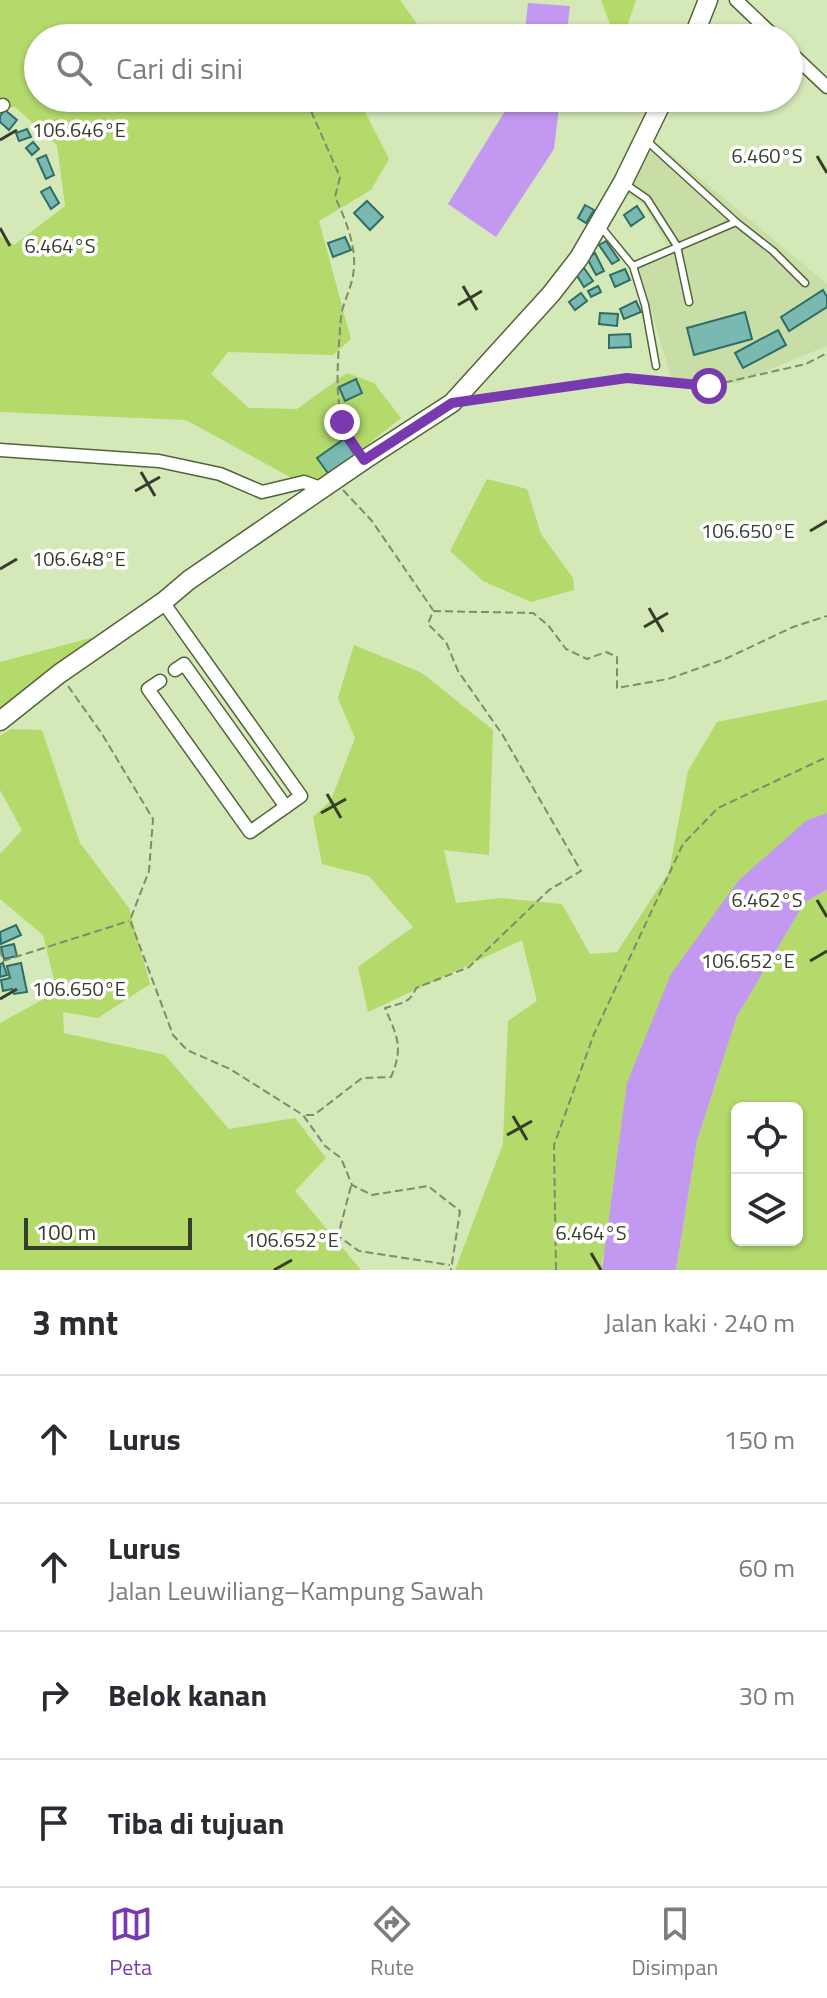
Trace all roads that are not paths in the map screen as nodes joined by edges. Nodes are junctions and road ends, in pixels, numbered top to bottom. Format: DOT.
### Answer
graph roads {
  1 [pos="708,0"];
  2 [pos="736,0"];
  3 [pos="700,24"];
  4 [pos="761,24"];
  5 [pos="803,64"];
  6 [pos="827,87"];
  7 [pos="657,112"];
  8 [pos="644,139"];
  9 [pos="623,182"];
  10 [pos="736,222"];
  11 [pos="599,224"];
  12 [pos="677,246"];
  13 [pos="633,266"];
  14 [pos="805,283"];
  15 [pos="689,302"];
  16 [pos="656,366"];
  17 [pos="0,450"];
  18 [pos="329,485"];
  19 [pos="163,602"];
  20 [pos="175,670"];
  21 [pos="160,681"];
  22 [pos="0,721"];
  23 [pos="286,807"];
  1 -- 3 [label="main road"];
  2 -- 4 [label="street"];
  5 -- 6 [label="street"];
  7 -- 8 [label="main road"];
  8 -- 9 [label="main road"];
  8 -- 10 [label="lane"];
  9 -- 11 [label="main road"];
  9 -- 12 [label="lane"];
  10 -- 12 [label="lane"];
  10 -- 14 [label="lane"];
  11 -- 13 [label="lane"];
  11 -- 18 [label="main road"];
  12 -- 13 [label="lane"];
  12 -- 15 [label="lane"];
  13 -- 16 [label="lane"];
  17 -- 18 [label="street"];
  18 -- 19 [label="main road"];
  19 -- 22 [label="main road"];
  19 -- 23 [label="street"];
  20 -- 23 [label="street"];
  21 -- 23 [label="street"];
}
